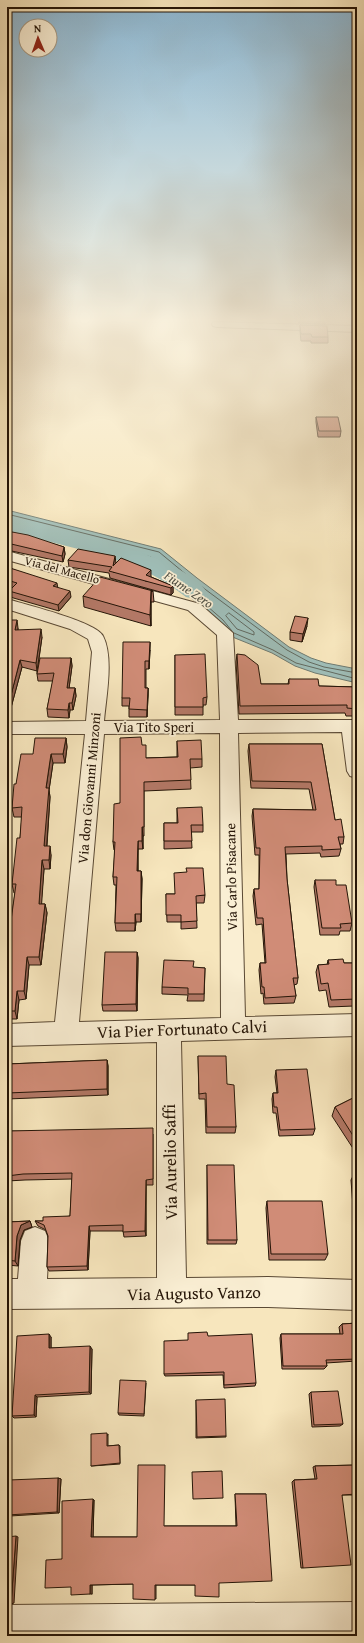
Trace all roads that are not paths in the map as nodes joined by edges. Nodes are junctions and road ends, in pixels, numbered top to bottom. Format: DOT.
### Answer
graph roads {
  1 [pos="7,555"];
  2 [pos="7,604"];
  3 [pos="354,726"];
  4 [pos="229,727"];
  5 [pos="7,728"];
  6 [pos="95,728"];
  7 [pos="357,771"];
  8 [pos="357,1024"];
  9 [pos="233,1027"];
  10 [pos="169,1030"];
  11 [pos="66,1033"];
  12 [pos="7,1035"];
  13 [pos="35,1241"];
  14 [pos="172,1293"];
  15 [pos="19,1294"];
  16 [pos="357,1294"];
  17 [pos="357,1620"];
  18 [pos="7,1623"];
  1 -- 4 [label="street, Via del Macello"];
  2 -- 6 [label="street, Via don Giovanni Minzoni"];
  3 -- 4 [label="street, Via Tito Speri"];
  3 -- 7 [label="street"];
  4 -- 6 [label="street, Via Tito Speri"];
  4 -- 9 [label="street, Via Carlo Pisacane"];
  5 -- 6 [label="street, Via Tito Speri"];
  6 -- 11 [label="street, Via don Giovanni Minzoni"];
  8 -- 9 [label="street, Via Pier Fortunato Calvi"];
  9 -- 10 [label="street, Via Pier Fortunato Calvi"];
  10 -- 11 [label="street, Via Pier Fortunato Calvi"];
  10 -- 14 [label="street, Via Aurelio Saffi"];
  11 -- 12 [label="street, Via Pier Fortunato Calvi"];
  13 -- 15 [label="street, Via Augusto Vanzo"];
  14 -- 15 [label="street, Via Augusto Vanzo"];
  14 -- 16 [label="street, Via Augusto Vanzo"];
  17 -- 18 [label="street"];
}
